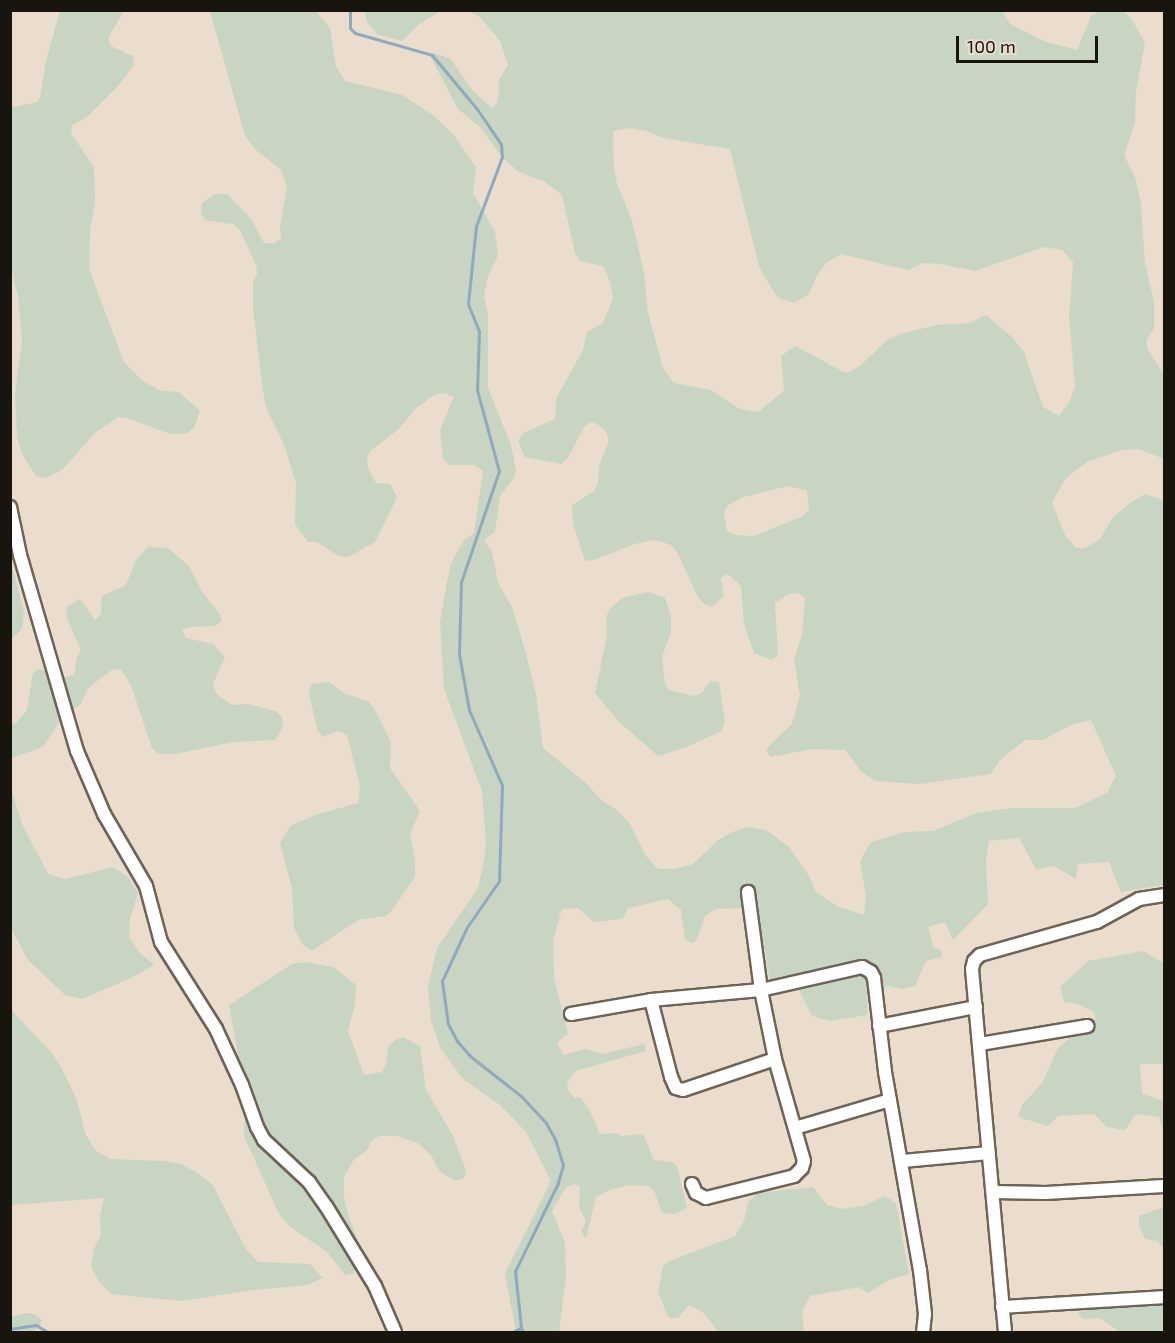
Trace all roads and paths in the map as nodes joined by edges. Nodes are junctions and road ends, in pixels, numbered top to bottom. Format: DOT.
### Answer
graph roads {
  1 [pos="10,507"];
  2 [pos="748,892"];
  3 [pos="1164,895"];
  4 [pos="761,990"];
  5 [pos="651,1000"];
  6 [pos="976,1007"];
  7 [pos="571,1014"];
  8 [pos="879,1026"];
  9 [pos="1088,1026"];
  10 [pos="980,1044"];
  11 [pos="776,1059"];
  12 [pos="890,1100"];
  13 [pos="795,1128"];
  14 [pos="989,1153"];
  15 [pos="903,1161"];
  16 [pos="692,1184"];
  17 [pos="1164,1186"];
  18 [pos="993,1192"];
  19 [pos="1164,1298"];
  20 [pos="1002,1307"];
  21 [pos="395,1332"];
  22 [pos="923,1332"];
  23 [pos="1005,1332"];
  1 -- 21 [label="street"];
  2 -- 4 [label="street"];
  3 -- 6 [label="street"];
  4 -- 5 [label="street"];
  4 -- 8 [label="street"];
  4 -- 11 [label="street"];
  5 -- 7 [label="street"];
  5 -- 11 [label="street"];
  6 -- 8 [label="street"];
  6 -- 10 [label="street"];
  8 -- 12 [label="street"];
  9 -- 10 [label="street"];
  10 -- 14 [label="street"];
  11 -- 13 [label="street"];
  12 -- 13 [label="street"];
  12 -- 15 [label="street"];
  13 -- 16 [label="street"];
  14 -- 15 [label="street"];
  14 -- 18 [label="street"];
  15 -- 22 [label="street"];
  17 -- 18 [label="street"];
  18 -- 20 [label="street"];
  19 -- 20 [label="street"];
  20 -- 23 [label="street"];
}
